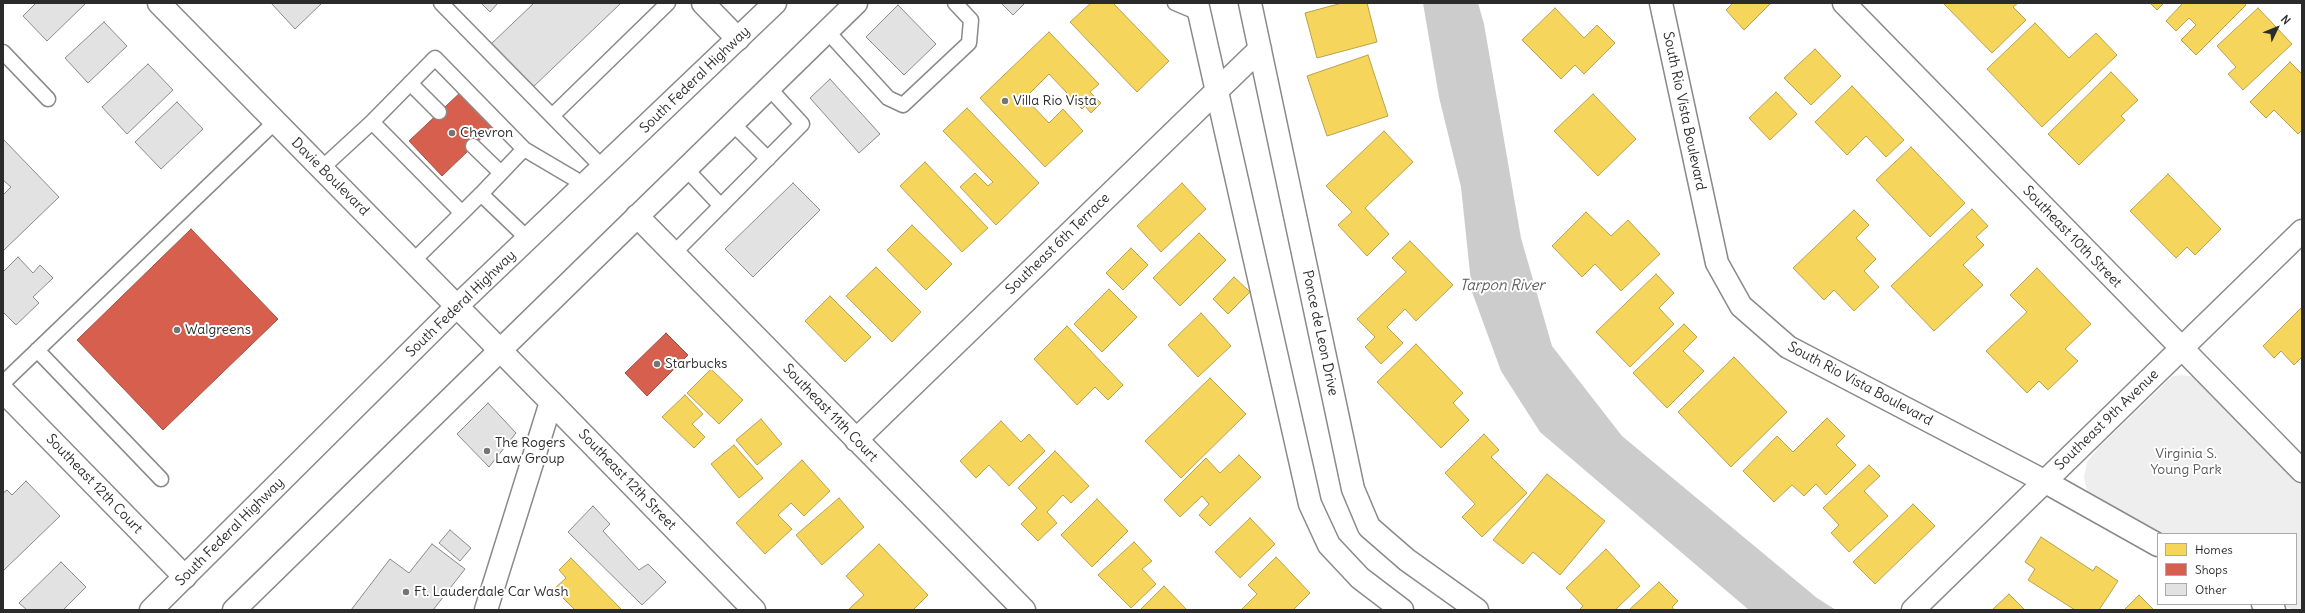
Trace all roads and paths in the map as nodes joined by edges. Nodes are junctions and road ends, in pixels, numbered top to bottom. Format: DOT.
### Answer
graph roads {
  1 [pos="159,3"];
  2 [pos="441,3"];
  3 [pos="668,3"];
  4 [pos="703,3"];
  5 [pos="775,3"];
  6 [pos="856,3"];
  7 [pos="955,3"];
  8 [pos="1175,3"];
  9 [pos="1250,3"];
  10 [pos="1661,3"];
  11 [pos="1844,3"];
  12 [pos="1198,8"];
  13 [pos="826,32"];
  14 [pos="738,39"];
  15 [pos="1260,49"];
  16 [pos="3,52"];
  17 [pos="410,84"];
  18 [pos="769,88"];
  19 [pos="1217,91"];
  20 [pos="48,99"];
  21 [pos="439,112"];
  22 [pos="552,116"];
  23 [pos="276,122"];
  24 [pos="372,122"];
  25 [pos="732,123"];
  26 [pos="473,146"];
  27 [pos="524,149"];
  28 [pos="768,159"];
  29 [pos="322,168"];
  30 [pos="603,168"];
  31 [pos="686,169"];
  32 [pos="501,173"];
  33 [pos="585,185"];
  34 [pos="481,194"];
  35 [pos="721,206"];
  36 [pos="462,213"];
  37 [pos="637,216"];
  38 [pos="2302,231"];
  39 [pos="528,239"];
  40 [pos="674,253"];
  41 [pos="413,261"];
  42 [pos="458,306"];
  43 [pos="2181,348"];
  44 [pos="37,350"];
  45 [pos="500,351"];
  46 [pos="3,383"];
  47 [pos="3,391"];
  48 [pos="551,402"];
  49 [pos="856,440"];
  50 [pos="2302,471"];
  51 [pos="161,479"];
  52 [pos="2044,481"];
  53 [pos="2157,544"];
  54 [pos="185,577"];
  55 [pos="2265,605"];
  56 [pos="151,610"];
  57 [pos="234,610"];
  58 [pos="486,610"];
  59 [pos="754,610"];
  60 [pos="1024,610"];
  61 [pos="1402,610"];
  62 [pos="1476,610"];
  63 [pos="1913,610"];
  64 [pos="2274,610"];
  1 -- 23 [label="street, Davie Boulevard"];
  2 -- 22 [label="lane"];
  3 -- 22 [label="lane"];
  4 -- 14 [label="street"];
  5 -- 14 [label="street, South Federal Highway"];
  6 -- 13 [label="street"];
  7 -- 13 [label="lane"];
  8 -- 12 [label="lane"];
  9 -- 15 [label="street, Ponce de Leon Drive"];
  10 -- 52 [label="street, South Rio Vista Boulevard"];
  11 -- 43 [label="street, Southeast 10th Street"];
  12 -- 19 [label="street"];
  13 -- 18 [label="street"];
  14 -- 30 [label="street, South Federal Highway"];
  15 -- 19 [label="street, Southeast 6th Terrace"];
  15 -- 62 [label="street, Ponce de Leon Drive"];
  16 -- 20 [label="lane"];
  17 -- 21 [label="lane"];
  17 -- 24 [label="lane"];
  17 -- 27 [label="lane"];
  18 -- 25 [label="street"];
  18 -- 28 [label="lane"];
  19 -- 49 [label="street, Southeast 6th Terrace"];
  19 -- 61 [label="street"];
  22 -- 30 [label="lane"];
  23 -- 29 [label="street, Davie Boulevard"];
  23 -- 44 [label="lane"];
  24 -- 29 [label="lane"];
  24 -- 36 [label="lane"];
  25 -- 28 [label="lane"];
  25 -- 31 [label="street"];
  26 -- 32 [label="lane"];
  27 -- 32 [label="lane"];
  27 -- 33 [label="lane"];
  28 -- 35 [label="lane"];
  29 -- 41 [label="street, Davie Boulevard"];
  30 -- 33 [label="street, South Federal Highway"];
  31 -- 35 [label="lane"];
  31 -- 37 [label="street"];
  32 -- 34 [label="lane"];
  33 -- 39 [label="street, South Federal Highway"];
  34 -- 36 [label="lane"];
  34 -- 39 [label="lane"];
  35 -- 40 [label="lane"];
  36 -- 41 [label="lane"];
  37 -- 40 [label="street, Southeast 11th Court"];
  37 -- 45 [label="street"];
  38 -- 43 [label="street, Southeast 9th Avenue"];
  39 -- 42 [label="street, South Federal Highway"];
  40 -- 49 [label="street, Southeast 11th Court"];
  41 -- 42 [label="street, Davie Boulevard"];
  42 -- 45 [label="street, Davie Boulevard"];
  42 -- 54 [label="street, South Federal Highway"];
  43 -- 50 [label="street, Southeast 10th Street"];
  43 -- 52 [label="street, Southeast 9th Avenue"];
  44 -- 46 [label="lane"];
  44 -- 51 [label="lane"];
  45 -- 48 [label="street, Southeast 12th Street"];
  45 -- 57 [label="street"];
  47 -- 54 [label="street, Southeast 12th Court"];
  48 -- 58 [label="street"];
  48 -- 59 [label="street, Southeast 12th Street"];
  49 -- 60 [label="street, Southeast 11th Court"];
  52 -- 53 [label="street, South Rio Vista Boulevard"];
  52 -- 63 [label="street, Southeast 9th Avenue"];
  54 -- 56 [label="street, South Federal Highway"];
  55 -- 64 [label="street"];
}
